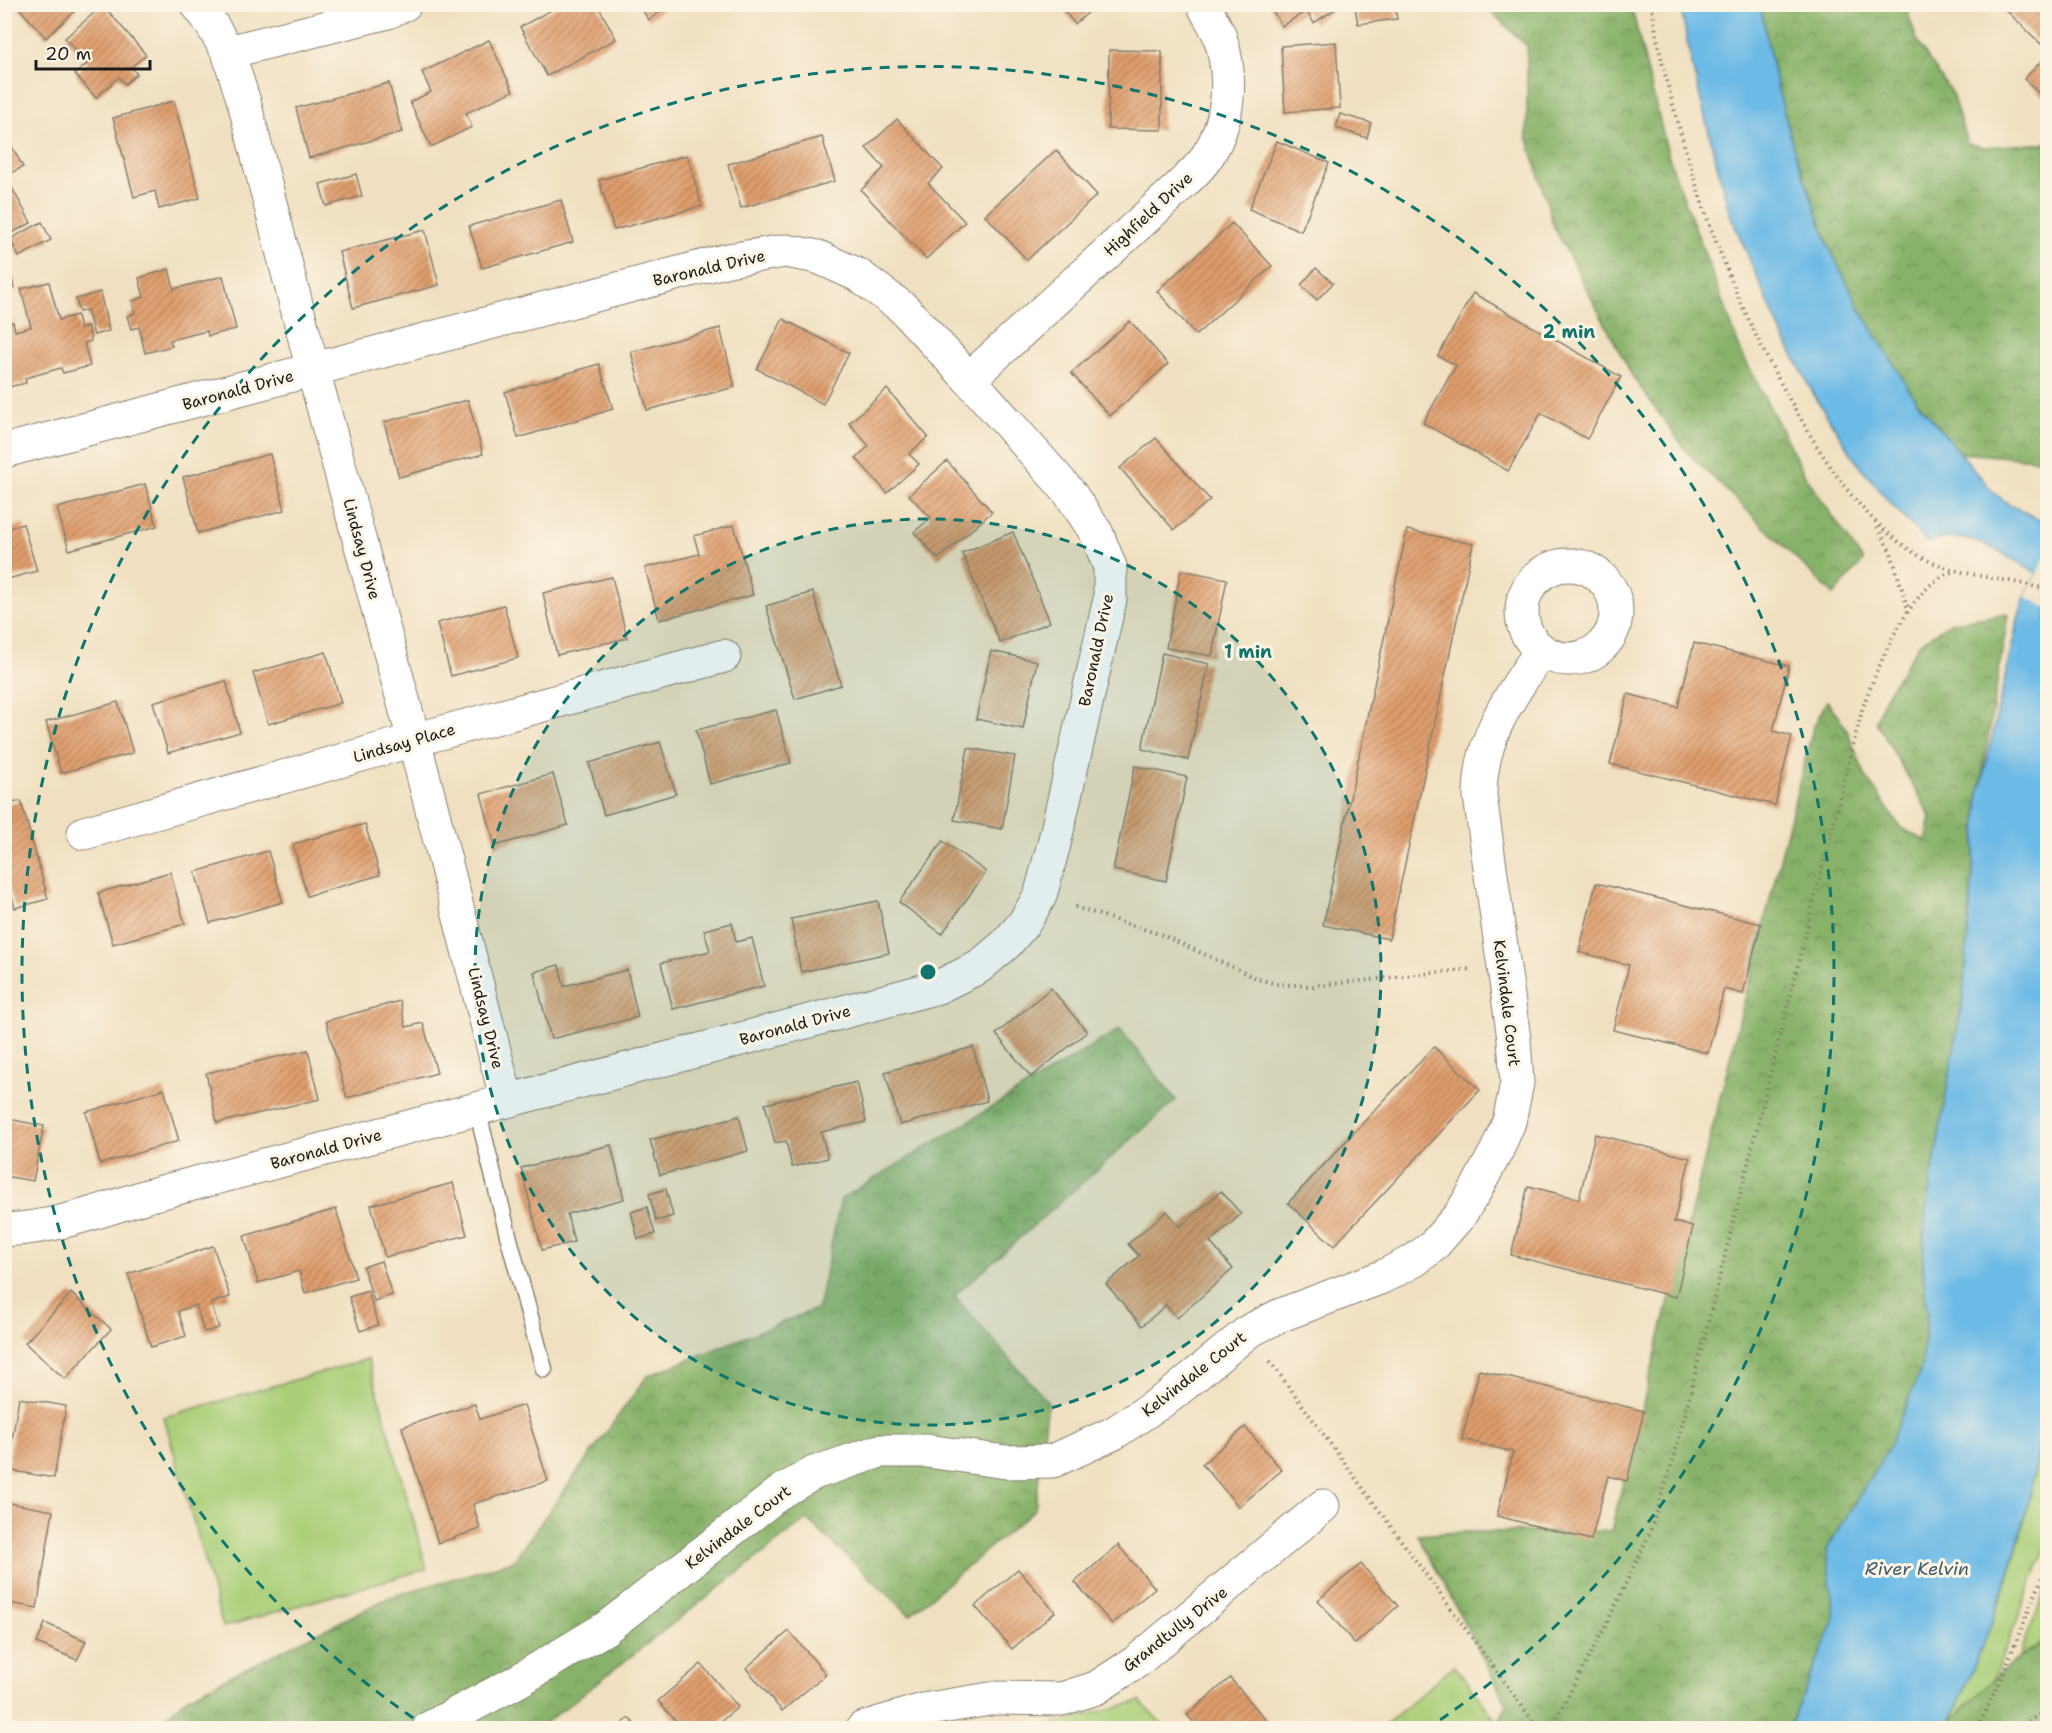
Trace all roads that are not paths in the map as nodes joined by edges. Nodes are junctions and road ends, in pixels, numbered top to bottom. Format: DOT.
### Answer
graph roads {
  1 [pos="197,4"];
  2 [pos="405,4"];
  3 [pos="1203,4"];
  4 [pos="228,52"];
  5 [pos="313,370"];
  6 [pos="969,379"];
  7 [pos="4,451"];
  8 [pos="1541,651"];
  9 [pos="724,656"];
  10 [pos="414,740"];
  11 [pos="84,833"];
  12 [pos="492,1105"];
  13 [pos="4,1230"];
  14 [pos="544,1368"];
  15 [pos="1323,1506"];
  16 [pos="429,1728"];
  17 [pos="863,1728"];
  1 -- 4 [label="street, Lindsay Drive"];
  2 -- 4 [label="street"];
  3 -- 6 [label="street, Highfield Drive"];
  4 -- 5 [label="street, Lindsay Drive"];
  5 -- 6 [label="street, Baronald Drive"];
  5 -- 7 [label="street, Baronald Drive"];
  5 -- 10 [label="street, Lindsay Drive"];
  6 -- 12 [label="street, Baronald Drive"];
  8 -- 16 [label="street, Kelvindale Court"];
  9 -- 10 [label="street, Lindsay Place"];
  10 -- 11 [label="street, Lindsay Place"];
  10 -- 12 [label="street, Lindsay Drive"];
  12 -- 13 [label="street, Baronald Drive"];
  12 -- 14 [label="lane"];
  15 -- 17 [label="street, Grandtully Drive"];
}
